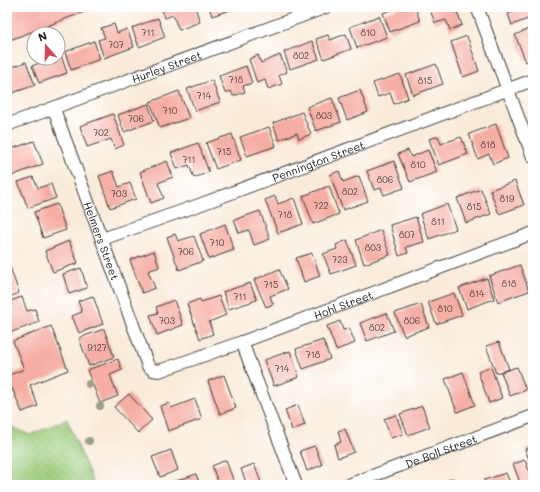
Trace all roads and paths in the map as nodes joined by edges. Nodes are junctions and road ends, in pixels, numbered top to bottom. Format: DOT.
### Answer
graph roads {
  1 [pos="326,7"];
  2 [pos="477,7"];
  3 [pos="533,80"];
  4 [pos="508,89"];
  5 [pos="54,108"];
  6 [pos="7,125"];
  7 [pos="533,157"];
  8 [pos="533,233"];
  9 [pos="102,239"];
  10 [pos="242,342"];
  11 [pos="153,370"];
  12 [pos="533,416"];
  13 [pos="296,485"];
  14 [pos="348,485"];
  1 -- 5 [label="street, Hurley Street"];
  2 -- 4 [label="street"];
  3 -- 4 [label="street, Pennington Street"];
  4 -- 7 [label="street"];
  4 -- 9 [label="street, Pennington Street"];
  5 -- 6 [label="street, Hurley Street"];
  5 -- 9 [label="street, Helmers Street"];
  8 -- 10 [label="street, Hohl Street"];
  9 -- 11 [label="street, Helmers Street"];
  10 -- 11 [label="street, Hohl Street"];
  10 -- 13 [label="street"];
  12 -- 14 [label="street, De Boll Street"];
}
